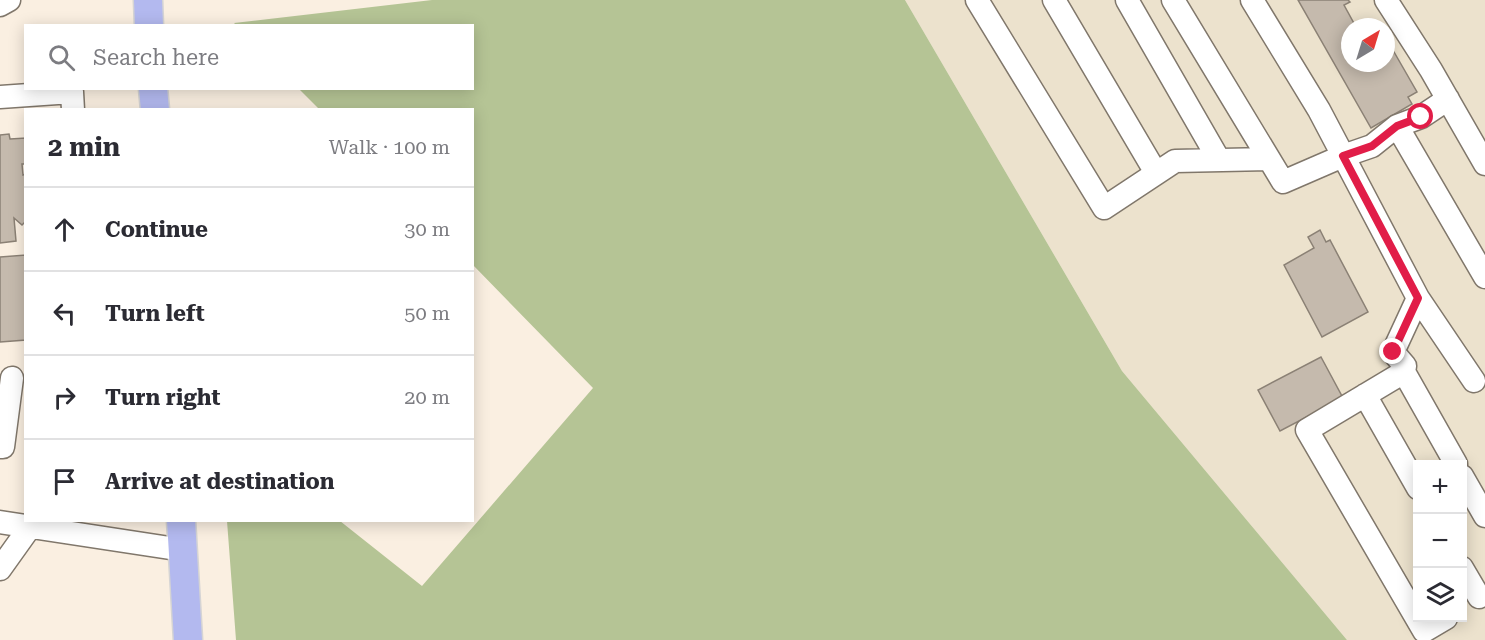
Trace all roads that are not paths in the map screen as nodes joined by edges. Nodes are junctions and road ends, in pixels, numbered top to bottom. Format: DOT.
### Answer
graph roads {
  1 [pos="148,0"];
  2 [pos="977,0"];
  3 [pos="1054,0"];
  4 [pos="1126,0"];
  5 [pos="1173,0"];
  6 [pos="1252,0"];
  7 [pos="1386,0"];
  8 [pos="150,24"];
  9 [pos="153,90"];
  10 [pos="0,97"];
  11 [pos="1448,99"];
  12 [pos="73,108"];
  13 [pos="155,108"];
  14 [pos="1397,126"];
  15 [pos="1343,156"];
  16 [pos="1269,159"];
  17 [pos="1219,160"];
  18 [pos="1485,164"];
  19 [pos="1156,173"];
  20 [pos="1485,277"];
  21 [pos="1418,298"];
  22 [pos="1404,372"];
  23 [pos="13,377"];
  24 [pos="1474,381"];
  25 [pos="1365,396"];
  26 [pos="0,447"];
  27 [pos="1453,460"];
  28 [pos="1413,479"];
  29 [pos="1467,485"];
  30 [pos="1485,516"];
  31 [pos="0,522"];
  32 [pos="181,522"];
  33 [pos="30,527"];
  34 [pos="183,550"];
  35 [pos="0,569"];
  36 [pos="1467,579"];
  37 [pos="1476,599"];
  38 [pos="1413,612"];
  39 [pos="1419,622"];
  40 [pos="1439,622"];
  41 [pos="188,640"];
  1 -- 8 [label="main road"];
  2 -- 19 [label="street"];
  3 -- 19 [label="street"];
  4 -- 17 [label="street"];
  5 -- 16 [label="street"];
  6 -- 15 [label="street"];
  7 -- 11 [label="street"];
  9 -- 13 [label="main road"];
  10 -- 12 [label="street"];
  11 -- 14 [label="street"];
  11 -- 18 [label="street"];
  14 -- 15 [label="street"];
  14 -- 20 [label="street"];
  15 -- 16 [label="street"];
  15 -- 21 [label="street"];
  16 -- 17 [label="street"];
  17 -- 19 [label="street"];
  21 -- 22 [label="street"];
  21 -- 24 [label="street"];
  22 -- 25 [label="street"];
  22 -- 27 [label="street"];
  23 -- 26 [label="street"];
  25 -- 28 [label="street"];
  25 -- 38 [label="street"];
  29 -- 30 [label="street"];
  31 -- 33 [label="street"];
  32 -- 34 [label="main road"];
  33 -- 34 [label="street"];
  33 -- 35 [label="street"];
  34 -- 41 [label="main road"];
  36 -- 37 [label="street"];
  39 -- 40 [label="street"];
}
